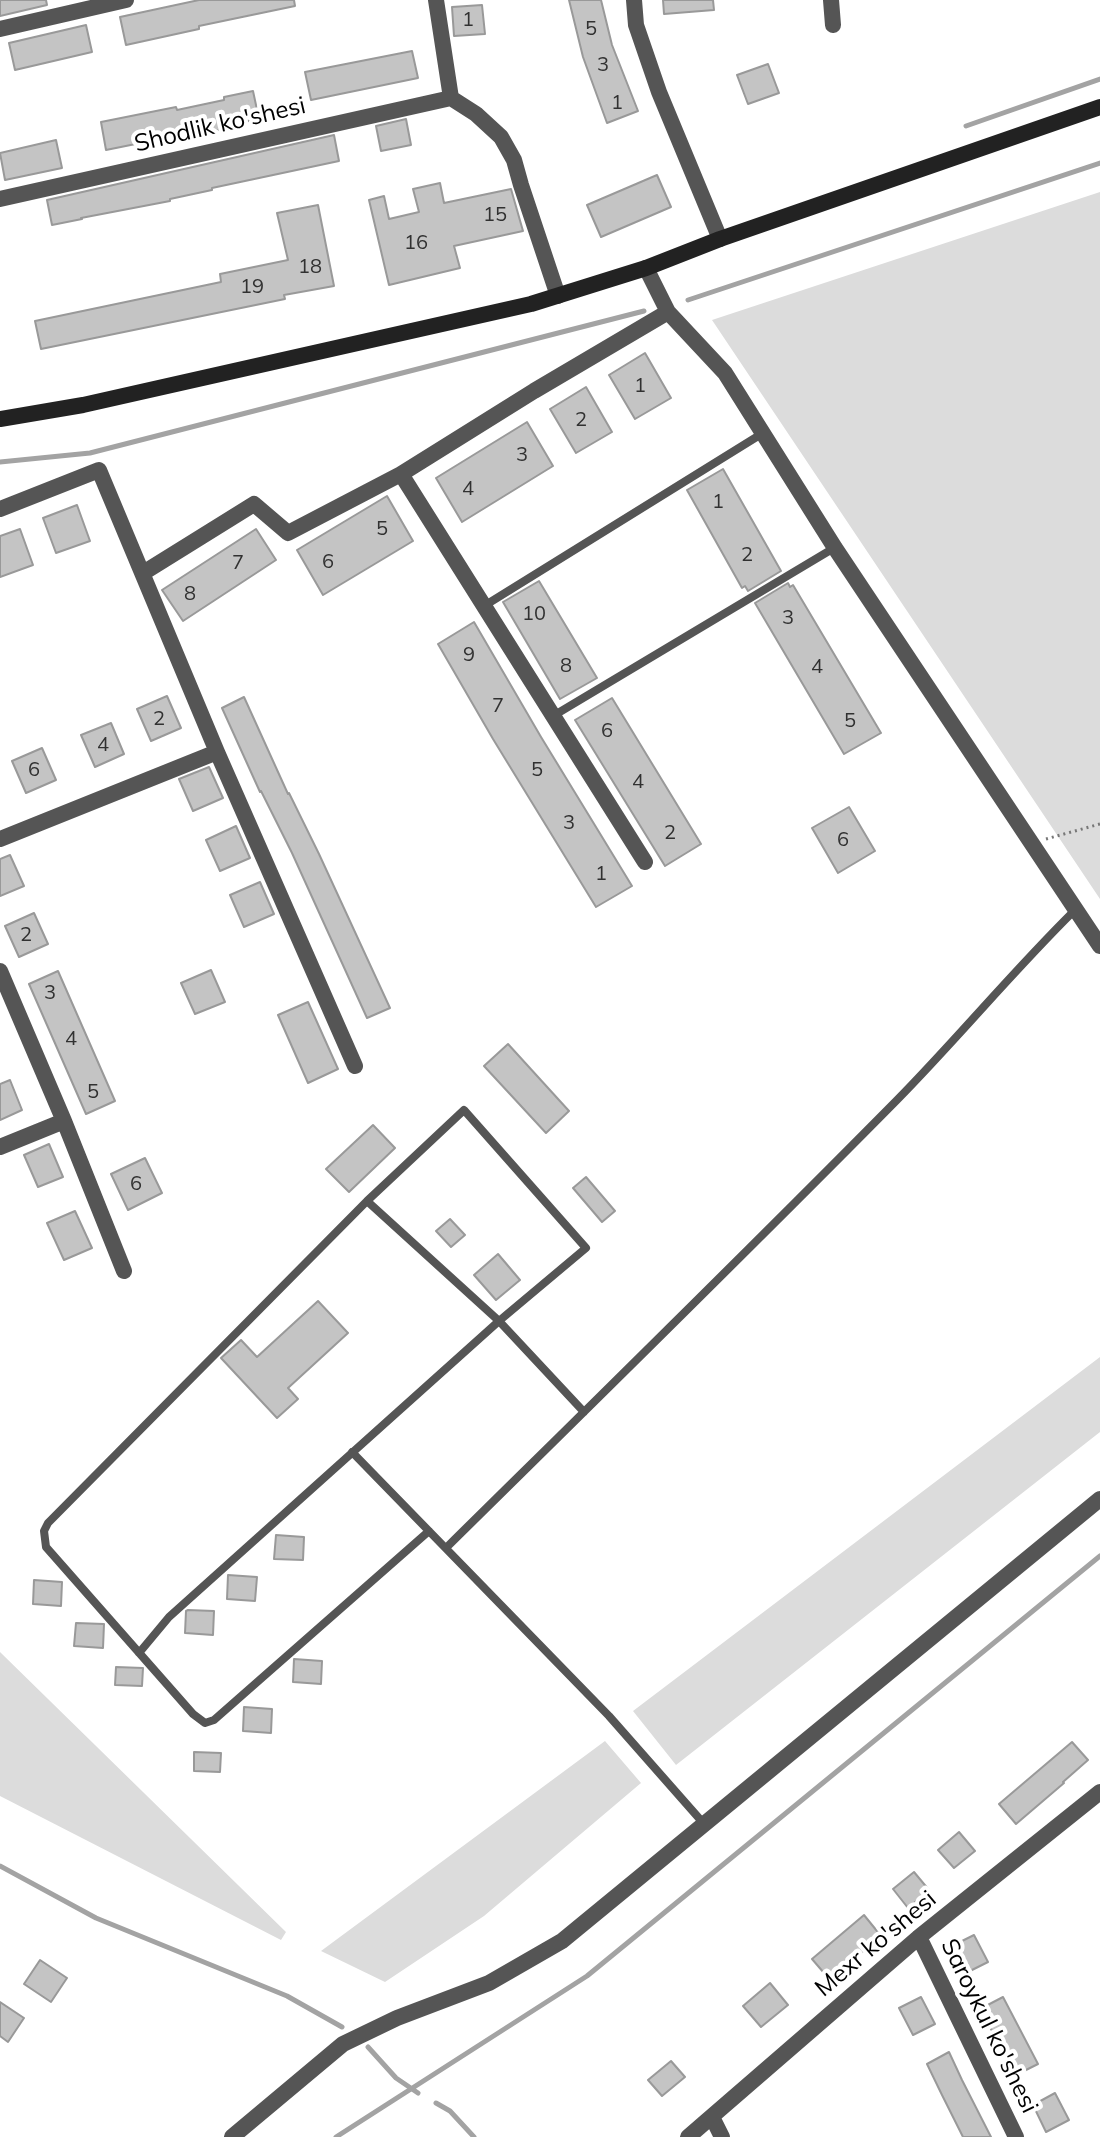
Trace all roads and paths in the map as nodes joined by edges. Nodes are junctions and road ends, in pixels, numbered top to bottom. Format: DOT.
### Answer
graph roads {
  1 [pos="126,0"];
  2 [pos="436,0"];
  3 [pos="634,0"];
  4 [pos="831,0"];
  5 [pos="833,25"];
  6 [pos="0,29"];
  7 [pos="451,98"];
  8 [pos="1100,107"];
  9 [pos="0,199"];
  10 [pos="720,239"];
  11 [pos="646,268"];
  12 [pos="558,296"];
  13 [pos="668,312"];
  14 [pos="0,419"];
  15 [pos="763,433"];
  16 [pos="401,474"];
  17 [pos="0,509"];
  18 [pos="835,548"];
  19 [pos="143,573"];
  20 [pos="484,606"];
  21 [pos="553,716"];
  22 [pos="217,752"];
  23 [pos="1100,824"];
  24 [pos="0,839"];
  25 [pos="1032,842"];
  26 [pos="645,862"];
  27 [pos="1075,910"];
  28 [pos="1100,946"];
  29 [pos="0,971"];
  30 [pos="355,1066"];
  31 [pos="64,1121"];
  32 [pos="0,1147"];
  33 [pos="367,1201"];
  34 [pos="124,1271"];
  35 [pos="499,1321"];
  36 [pos="584,1412"];
  37 [pos="352,1452"];
  38 [pos="1100,1499"];
  39 [pos="429,1531"];
  40 [pos="446,1548"];
  41 [pos="139,1653"];
  42 [pos="1100,1792"];
  43 [pos="705,1825"];
  44 [pos="919,1937"];
  45 [pos="712,2117"];
  46 [pos="232,2137"];
  47 [pos="688,2137"];
  48 [pos="722,2137"];
  49 [pos="1016,2137"];
  1 -- 6 [label="street"];
  2 -- 7 [label="street"];
  3 -- 10 [label="street"];
  4 -- 5 [label="street"];
  7 -- 9 [label="street, Shodlik ko'shesi"];
  7 -- 12 [label="street"];
  8 -- 10 [label="street"];
  10 -- 11 [label="street"];
  11 -- 12 [label="street"];
  11 -- 13 [label="street"];
  12 -- 14 [label="street"];
  13 -- 15 [label="street"];
  13 -- 16 [label="street"];
  15 -- 18 [label="street"];
  15 -- 20 [label="lane"];
  16 -- 19 [label="street"];
  16 -- 20 [label="street"];
  17 -- 19 [label="street"];
  18 -- 21 [label="lane"];
  18 -- 25 [label="street"];
  19 -- 22 [label="street"];
  20 -- 21 [label="street"];
  21 -- 26 [label="street"];
  22 -- 24 [label="street"];
  22 -- 30 [label="street"];
  23 -- 25 [label="path"];
  25 -- 27 [label="street"];
  27 -- 28 [label="street"];
  27 -- 36 [label="lane"];
  29 -- 31 [label="street"];
  31 -- 32 [label="street"];
  31 -- 34 [label="street"];
  33 -- 35 [label="lane"];
  33 -- 35 [label="lane"];
  33 -- 41 [label="lane"];
  35 -- 36 [label="lane"];
  35 -- 37 [label="lane"];
  36 -- 40 [label="lane"];
  37 -- 39 [label="lane"];
  37 -- 41 [label="lane"];
  38 -- 43 [label="street"];
  39 -- 40 [label="lane"];
  39 -- 41 [label="lane"];
  40 -- 43 [label="lane"];
  42 -- 44 [label="street, Mexr ko'shesi"];
  43 -- 46 [label="street"];
  44 -- 45 [label="street, Mexr ko'shesi"];
  44 -- 49 [label="street, Saroykul ko'shesi"];
  45 -- 47 [label="street, Mexr ko'shesi"];
  45 -- 48 [label="street"];
}
